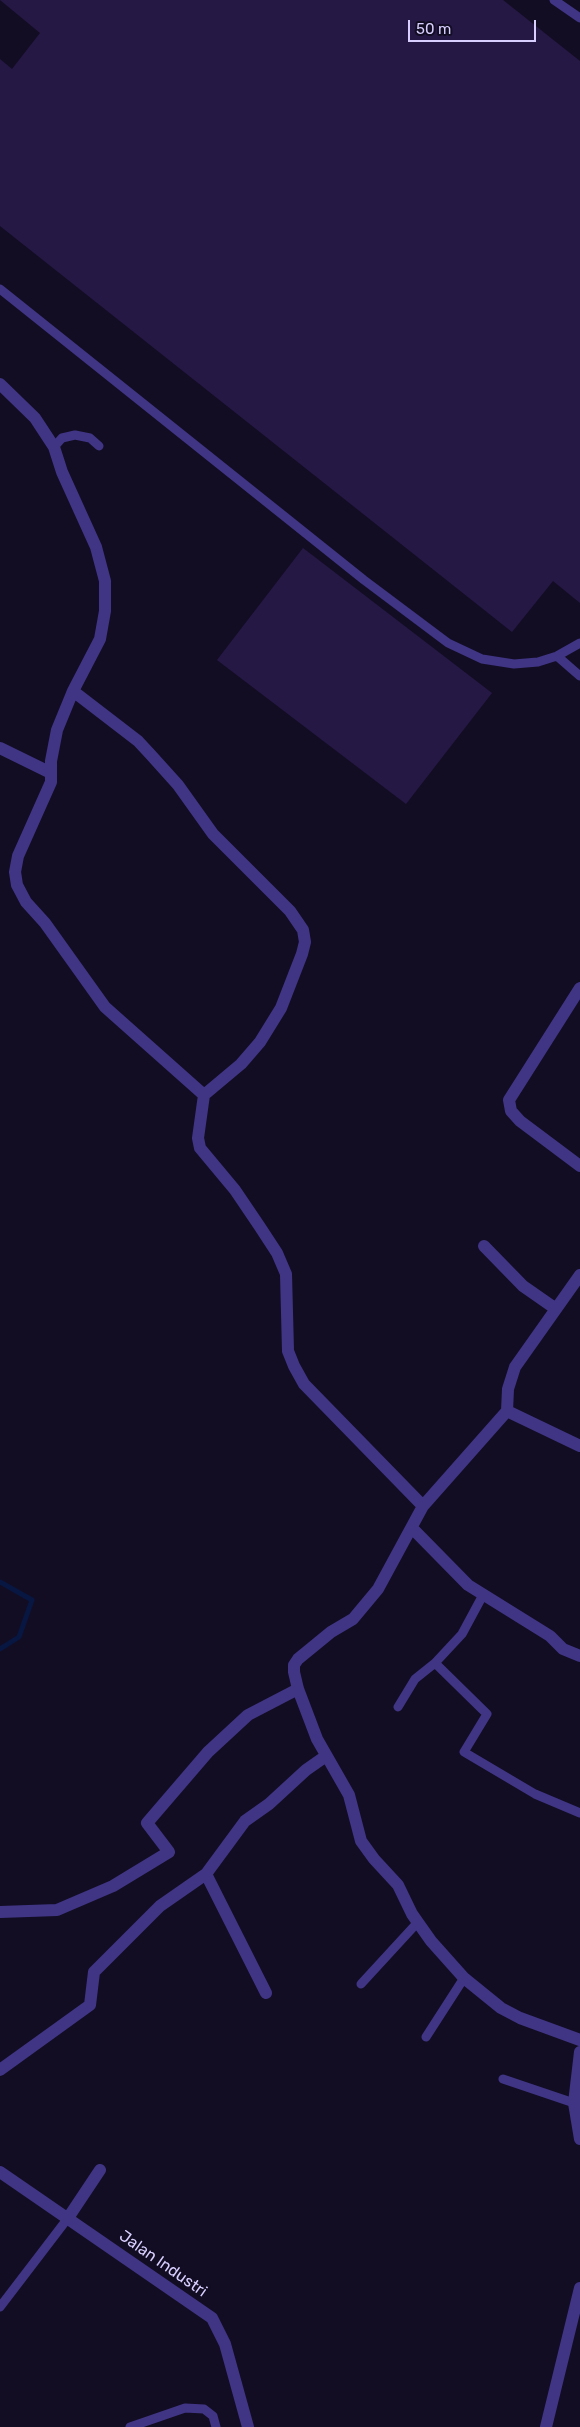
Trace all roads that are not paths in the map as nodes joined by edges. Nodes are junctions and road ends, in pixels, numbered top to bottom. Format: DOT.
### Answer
graph roads {
  1 [pos="554,0"];
  2 [pos="580,18"];
  3 [pos="0,289"];
  4 [pos="0,384"];
  5 [pos="100,446"];
  6 [pos="54,447"];
  7 [pos="580,643"];
  8 [pos="557,656"];
  9 [pos="580,676"];
  10 [pos="73,691"];
  11 [pos="0,748"];
  12 [pos="51,773"];
  13 [pos="578,997"];
  14 [pos="204,1095"];
  15 [pos="580,1166"];
  16 [pos="484,1246"];
  17 [pos="580,1275"];
  18 [pos="556,1309"];
  19 [pos="506,1411"];
  20 [pos="580,1446"];
  21 [pos="423,1506"];
  22 [pos="412,1528"];
  23 [pos="484,1595"];
  24 [pos="580,1656"];
  25 [pos="435,1663"];
  26 [pos="298,1689"];
  27 [pos="398,1707"];
  28 [pos="326,1756"];
  29 [pos="580,1814"];
  30 [pos="206,1874"];
  31 [pos="0,1912"];
  32 [pos="418,1922"];
  33 [pos="464,1978"];
  34 [pos="361,1984"];
  35 [pos="266,1993"];
  36 [pos="426,2037"];
  37 [pos="580,2040"];
  38 [pos="580,2052"];
  39 [pos="0,2070"];
  40 [pos="503,2079"];
  41 [pos="574,2103"];
  42 [pos="580,2139"];
  43 [pos="100,2170"];
  44 [pos="0,2172"];
  45 [pos="68,2218"];
  46 [pos="580,2288"];
  47 [pos="0,2306"];
  48 [pos="130,2427"];
  49 [pos="216,2427"];
  50 [pos="248,2427"];
  51 [pos="546,2427"];
  1 -- 2 [label="lane"];
  3 -- 8 [label="lane"];
  4 -- 6 [label="street"];
  5 -- 6 [label="lane"];
  6 -- 10 [label="street"];
  7 -- 8 [label="lane"];
  8 -- 9 [label="lane"];
  10 -- 12 [label="street"];
  10 -- 14 [label="street"];
  11 -- 12 [label="street"];
  12 -- 14 [label="street"];
  13 -- 15 [label="street"];
  14 -- 21 [label="street"];
  16 -- 18 [label="street"];
  17 -- 18 [label="street"];
  18 -- 19 [label="street"];
  19 -- 20 [label="street"];
  19 -- 21 [label="street"];
  21 -- 22 [label="street"];
  22 -- 23 [label="street"];
  22 -- 26 [label="street"];
  23 -- 24 [label="street"];
  23 -- 25 [label="lane"];
  25 -- 27 [label="lane"];
  25 -- 29 [label="lane"];
  26 -- 28 [label="street"];
  26 -- 31 [label="street"];
  28 -- 30 [label="street"];
  28 -- 32 [label="street"];
  30 -- 35 [label="street"];
  30 -- 39 [label="street"];
  32 -- 33 [label="street"];
  32 -- 34 [label="lane"];
  33 -- 36 [label="lane"];
  33 -- 37 [label="street"];
  38 -- 41 [label="street"];
  40 -- 41 [label="lane"];
  41 -- 42 [label="street"];
  43 -- 45 [label="street"];
  44 -- 45 [label="street, Jalan Industri"];
  45 -- 47 [label="lane"];
  45 -- 50 [label="street, Jalan Industri"];
  46 -- 51 [label="street"];
  48 -- 49 [label="lane"];
}
